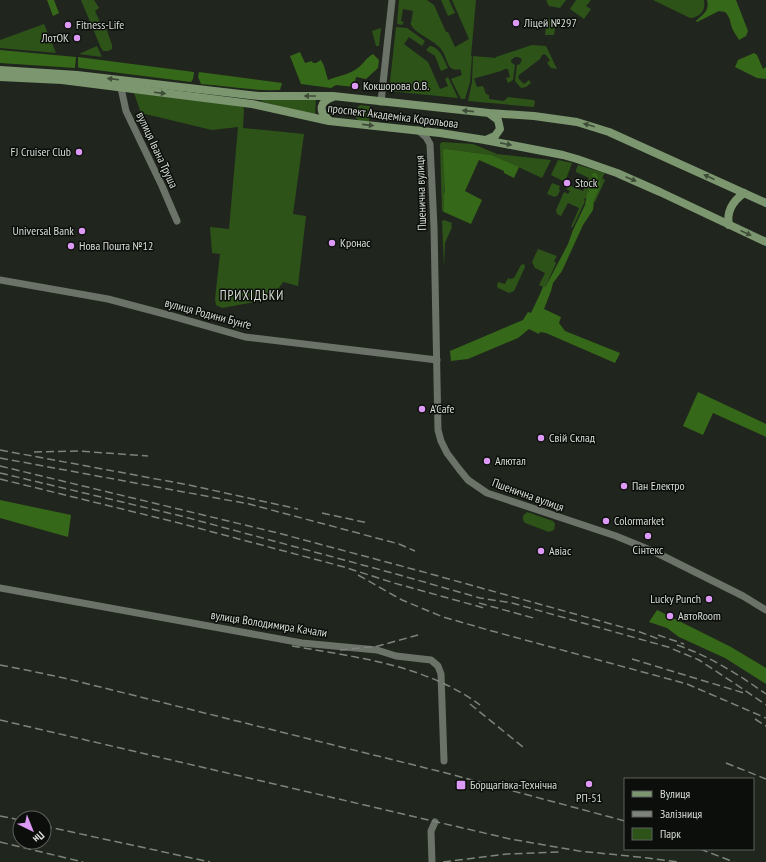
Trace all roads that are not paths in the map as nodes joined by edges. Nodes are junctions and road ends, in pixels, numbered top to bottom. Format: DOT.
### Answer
graph roads {
  1 [pos="392,0"];
  2 [pos="0,70"];
  3 [pos="0,76"];
  4 [pos="121,88"];
  5 [pos="333,96"];
  6 [pos="380,102"];
  7 [pos="489,113"];
  8 [pos="329,121"];
  9 [pos="418,130"];
  10 [pos="440,133"];
  11 [pos="485,140"];
  12 [pos="430,144"];
  13 [pos="744,193"];
  14 [pos="766,203"];
  15 [pos="177,221"];
  16 [pos="729,225"];
  17 [pos="766,242"];
  18 [pos="0,280"];
  19 [pos="437,360"];
  20 [pos="0,588"];
  21 [pos="766,610"];
  22 [pos="444,761"];
  23 [pos="435,822"];
  24 [pos="432,862"];
  1 -- 6 [label="street"];
  5 -- 2 [label="main road, проспект Академіка Корольова, one-way"];
  3 -- 4 [label="main road, проспект Академіка Корольова"];
  4 -- 8 [label="main road, проспект Академіка Корольова, one-way"];
  4 -- 15 [label="street, вулиця Івана Труша"];
  5 -- 6 [label="main road, проспект Академіка Корольова"];
  5 -- 8 [label="main road"];
  7 -- 6 [label="main road, проспект Академіка Корольова, one-way"];
  7 -- 11 [label="main road"];
  13 -- 7 [label="main road, проспект Академіка Корольова, one-way"];
  8 -- 9 [label="main road, проспект Академіка Корольова, one-way"];
  9 -- 10 [label="main road, проспект Академіка Корольова"];
  9 -- 12 [label="street, Пшенична вулиця"];
  10 -- 11 [label="main road, проспект Академіка Корольова"];
  10 -- 12 [label="street, Пшенична вулиця"];
  11 -- 16 [label="main road, проспект Академіка Корольова, one-way"];
  12 -- 19 [label="street, Пшенична вулиця"];
  13 -- 14 [label="main road, проспект Академіка Корольова"];
  13 -- 16 [label="main road"];
  16 -- 17 [label="main road, проспект Академіка Корольова, one-way"];
  18 -- 19 [label="street, вулиця Родини Бунґе"];
  19 -- 21 [label="street, Пшенична вулиця"];
  20 -- 22 [label="street, вулиця Володимира Качали"];
  23 -- 24 [label="street"];
}
